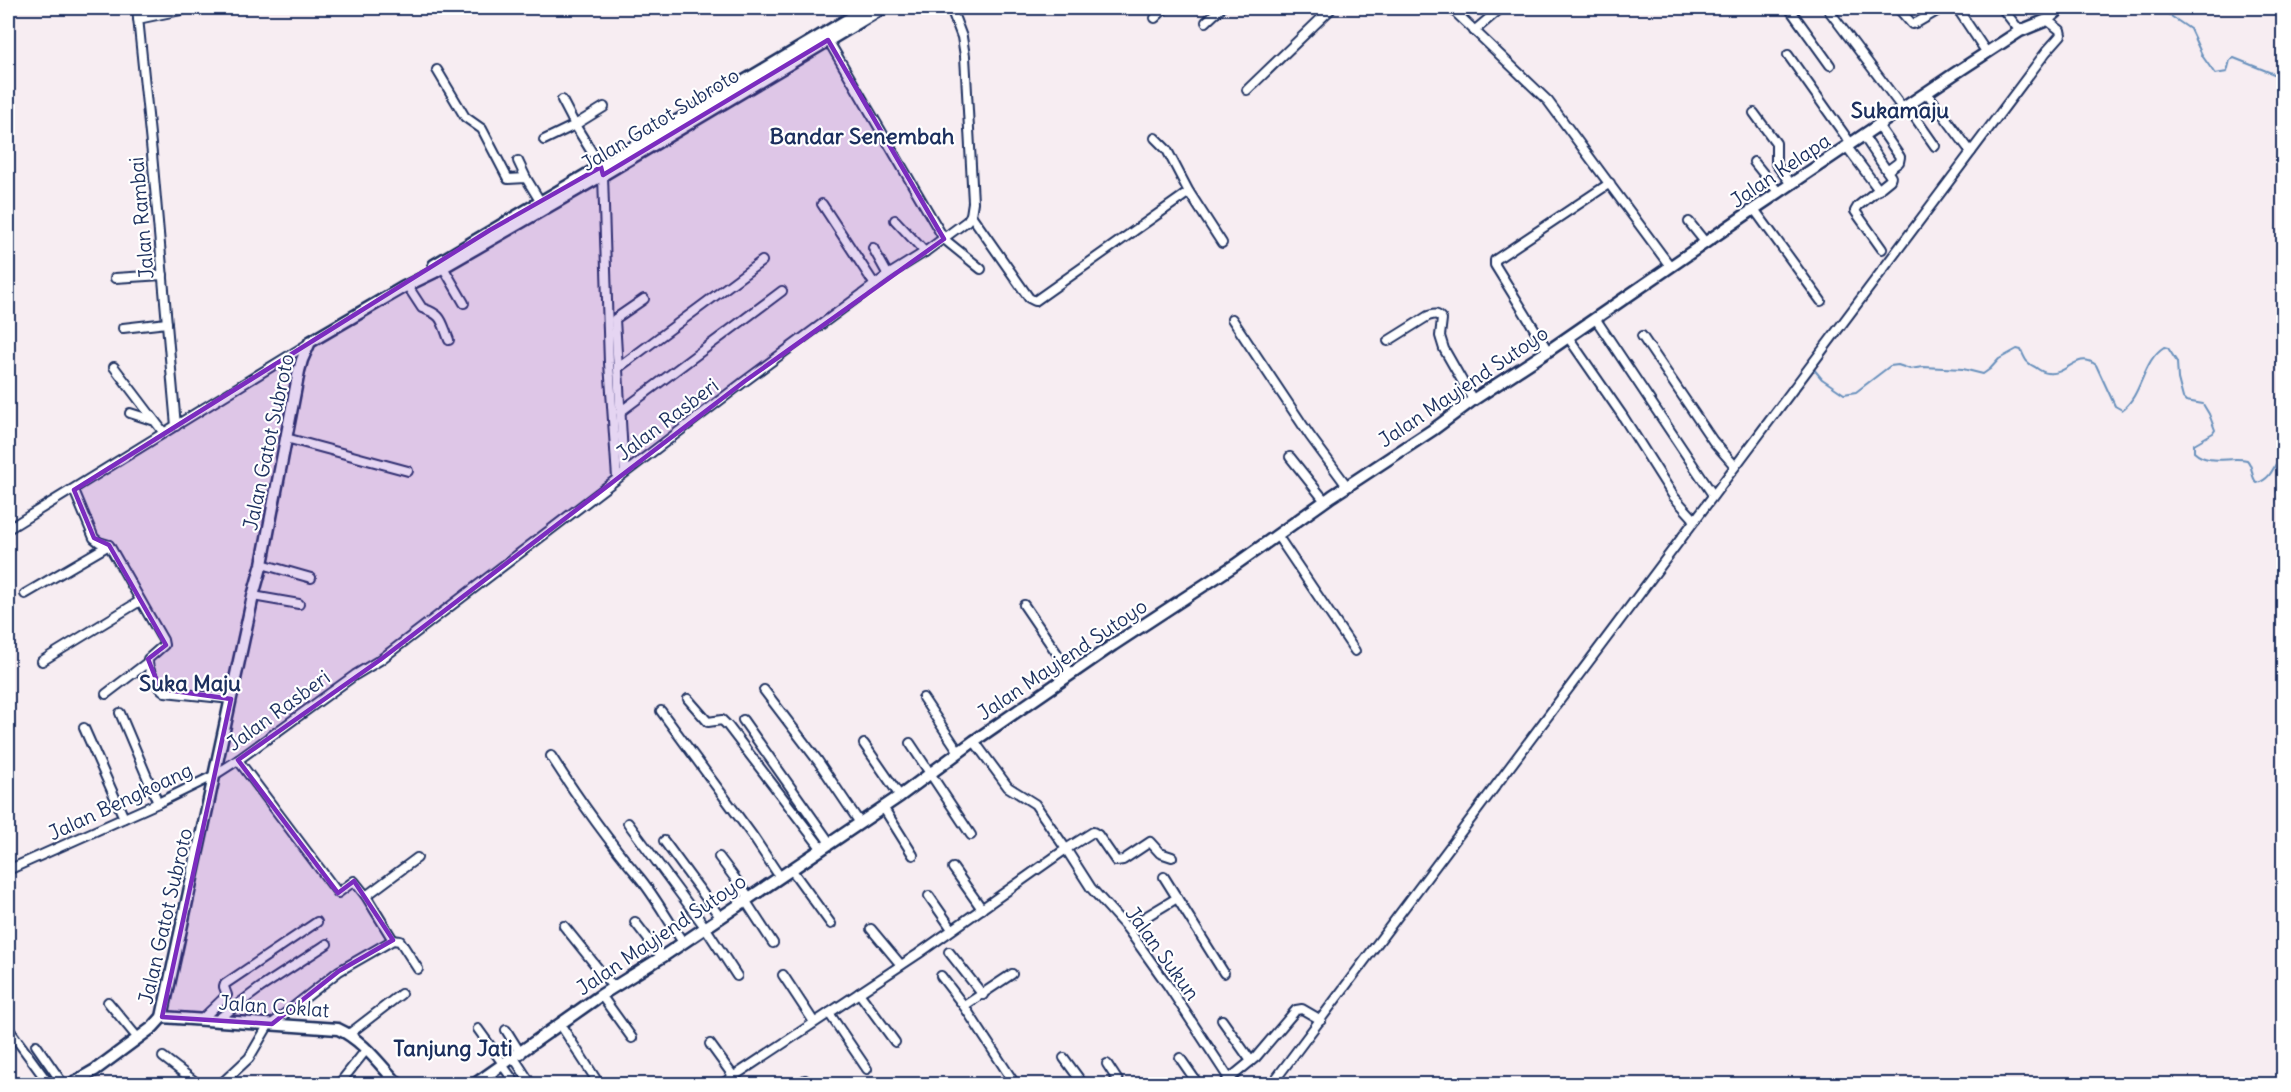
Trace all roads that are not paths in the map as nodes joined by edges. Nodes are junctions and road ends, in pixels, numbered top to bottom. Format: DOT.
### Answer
graph roads {
  1 [pos="137,8"];
  2 [pos="191,8"];
  3 [pos="864,8"];
  4 [pos="883,8"];
  5 [pos="951,8"];
  6 [pos="1165,8"];
  7 [pos="1221,8"];
  8 [pos="1332,8"];
  9 [pos="1451,8"];
  10 [pos="1501,8"];
  11 [pos="1789,8"];
  12 [pos="1827,8"];
  13 [pos="1898,8"];
  14 [pos="1942,8"];
  15 [pos="1957,8"];
  16 [pos="2002,8"];
  17 [pos="2061,8"];
  18 [pos="1155,18"];
  19 [pos="138,19"];
  20 [pos="2047,20"];
  21 [pos="1206,22"];
  22 [pos="1474,31"];
  23 [pos="2019,32"];
  24 [pos="828,40"];
  25 [pos="1987,53"];
  26 [pos="1788,55"];
  27 [pos="1830,65"];
  28 [pos="437,70"];
  29 [pos="1247,90"];
  30 [pos="1927,93"];
  31 [pos="562,100"];
  32 [pos="604,107"];
  33 [pos="1905,108"];
  34 [pos="1754,113"];
  35 [pos="575,125"];
  36 [pos="1878,125"];
  37 [pos="1863,135"];
  38 [pos="1155,138"];
  39 [pos="544,140"];
  40 [pos="1849,145"];
  41 [pos="1935,146"];
  42 [pos="1971,152"];
  43 [pos="518,161"];
  44 [pos="1754,162"];
  45 [pos="602,171"];
  46 [pos="1887,171"];
  47 [pos="526,178"];
  48 [pos="1610,183"];
  49 [pos="1791,184"];
  50 [pos="1879,190"];
  51 [pos="1189,192"];
  52 [pos="1779,193"];
  53 [pos="540,201"];
  54 [pos="822,204"];
  55 [pos="1754,209"];
  56 [pos="971,215"];
  57 [pos="895,220"];
  58 [pos="1689,222"];
  59 [pos="944,239"];
  60 [pos="1705,242"];
  61 [pos="1222,243"];
  62 [pos="873,248"];
  63 [pos="1882,249"];
  64 [pos="925,252"];
  65 [pos="762,261"];
  66 [pos="1670,266"];
  67 [pos="443,267"];
  68 [pos="981,269"];
  69 [pos="163,275"];
  70 [pos="888,275"];
  71 [pos="115,278"];
  72 [pos="409,285"];
  73 [pos="875,285"];
  74 [pos="782,291"];
  75 [pos="644,299"];
  76 [pos="1821,301"];
  77 [pos="464,303"];
  78 [pos="1595,318"];
  79 [pos="1232,319"];
  80 [pos="167,323"];
  81 [pos="123,328"];
  82 [pos="1642,336"];
  83 [pos="1568,337"];
  84 [pos="449,340"];
  85 [pos="1388,341"];
  86 [pos="310,342"];
  87 [pos="1548,351"];
  88 [pos="114,367"];
  89 [pos="618,368"];
  90 [pos="1473,400"];
  91 [pos="620,412"];
  92 [pos="130,413"];
  93 [pos="152,420"];
  94 [pos="176,426"];
  95 [pos="164,433"];
  96 [pos="286,438"];
  97 [pos="1290,457"];
  98 [pos="1735,466"];
  99 [pos="408,471"];
  100 [pos="625,471"];
  101 [pos="617,478"];
  102 [pos="1347,486"];
  103 [pos="74,490"];
  104 [pos="1713,495"];
  105 [pos="1325,501"];
  106 [pos="1695,520"];
  107 [pos="8,529"];
  108 [pos="1277,535"];
  109 [pos="110,545"];
  110 [pos="262,564"];
  111 [pos="311,578"];
  112 [pos="26,594"];
  113 [pos="253,596"];
  114 [pos="140,601"];
  115 [pos="299,603"];
  116 [pos="1024,605"];
  117 [pos="1355,651"];
  118 [pos="42,662"];
  119 [pos="148,662"];
  120 [pos="1071,674"];
  121 [pos="764,690"];
  122 [pos="106,694"];
  123 [pos="923,698"];
  124 [pos="231,699"];
  125 [pos="688,699"];
  126 [pos="661,711"];
  127 [pos="120,713"];
  128 [pos="743,720"];
  129 [pos="84,728"];
  130 [pos="974,741"];
  131 [pos="910,743"];
  132 [pos="864,744"];
  133 [pos="960,752"];
  134 [pos="551,756"];
  135 [pos="238,760"];
  136 [pos="930,774"];
  137 [pos="213,776"];
  138 [pos="900,796"];
  139 [pos="158,803"];
  140 [pos="884,807"];
  141 [pos="124,818"];
  142 [pos="628,823"];
  143 [pos="860,823"];
  144 [pos="971,835"];
  145 [pos="664,841"];
  146 [pos="826,846"];
  147 [pos="1066,849"];
  148 [pos="913,855"];
  149 [pos="719,857"];
  150 [pos="1172,857"];
  151 [pos="417,858"];
  152 [pos="953,868"];
  153 [pos="791,869"];
  154 [pos="8,870"];
  155 [pos="1164,877"];
  156 [pos="780,878"];
  157 [pos="366,896"];
  158 [pos="929,896"];
  159 [pos="1177,898"];
  160 [pos="747,899"];
  161 [pos="982,909"];
  162 [pos="720,917"];
  163 [pos="317,922"];
  164 [pos="635,922"];
  165 [pos="831,924"];
  166 [pos="564,926"];
  167 [pos="705,927"];
  168 [pos="1127,928"];
  169 [pos="871,929"];
  170 [pos="952,929"];
  171 [pos="393,940"];
  172 [pos="683,942"];
  173 [pos="327,944"];
  174 [pos="773,944"];
  175 [pos="949,951"];
  176 [pos="662,957"];
  177 [pos="901,965"];
  178 [pos="418,969"];
  179 [pos="1224,973"];
  180 [pos="1012,974"];
  181 [pos="783,975"];
  182 [pos="737,976"];
  183 [pos="941,976"];
  184 [pos="613,987"];
  185 [pos="859,993"];
  186 [pos="401,994"];
  187 [pos="601,995"];
  188 [pos="983,995"];
  189 [pos="108,1002"];
  190 [pos="964,1006"];
  191 [pos="829,1013"];
  192 [pos="162,1017"];
  193 [pos="202,1019"];
  194 [pos="218,1020"];
  195 [pos="1222,1020"];
  196 [pos="1321,1020"];
  197 [pos="814,1022"];
  198 [pos="270,1024"];
  199 [pos="560,1024"];
  200 [pos="8,1028"];
  201 [pos="478,1029"];
  202 [pos="506,1030"];
  203 [pos="349,1034"];
  204 [pos="137,1037"];
  205 [pos="632,1038"];
  206 [pos="895,1042"];
  207 [pos="710,1044"];
  208 [pos="36,1045"];
  209 [pos="366,1050"];
  210 [pos="517,1056"];
  211 [pos="164,1057"];
  212 [pos="1064,1058"];
  213 [pos="1180,1058"];
  214 [pos="1251,1061"];
  215 [pos="1107,1064"];
  216 [pos="503,1065"];
  217 [pos="867,1069"];
  218 [pos="737,1081"];
  219 [pos="1227,1082"];
  220 [pos="226,1083"];
  221 [pos="49,1084"];
  222 [pos="63,1084"];
  223 [pos="71,1084"];
  224 [pos="198,1084"];
  225 [pos="339,1084"];
  226 [pos="398,1084"];
  227 [pos="475,1084"];
  228 [pos="516,1084"];
  229 [pos="531,1084"];
  230 [pos="598,1084"];
  231 [pos="722,1084"];
  232 [pos="1015,1084"];
  233 [pos="1083,1084"];
  234 [pos="1120,1084"];
  235 [pos="1198,1084"];
  236 [pos="1272,1084"];
  1 -- 19 [label="street, Jalan Rambai"];
  2 -- 19 [label="street"];
  3 -- 45 [label="street"];
  4 -- 24 [label="street, Jalan Gatot Subroto"];
  5 -- 56 [label="street"];
  6 -- 18 [label="street"];
  7 -- 21 [label="street"];
  8 -- 29 [label="street"];
  9 -- 22 [label="street"];
  10 -- 22 [label="street"];
  11 -- 27 [label="street"];
  12 -- 33 [label="street"];
  13 -- 14 [label="street"];
  15 -- 25 [label="street"];
  16 -- 23 [label="street"];
  17 -- 20 [label="street, Jalan Kelapa"];
  19 -- 69 [label="street, Jalan Rambai"];
  20 -- 23 [label="street, Jalan Kelapa"];
  20 -- 42 [label="street"];
  22 -- 48 [label="street"];
  23 -- 25 [label="street, Jalan Kelapa"];
  24 -- 45 [label="street, Jalan Gatot Subroto"];
  24 -- 59 [label="street"];
  25 -- 30 [label="street, Jalan Kelapa"];
  26 -- 40 [label="street"];
  28 -- 47 [label="street"];
  30 -- 33 [label="street, Jalan Kelapa"];
  30 -- 42 [label="street"];
  31 -- 35 [label="street"];
  32 -- 35 [label="street"];
  33 -- 36 [label="street, Jalan Kelapa"];
  33 -- 41 [label="street"];
  34 -- 49 [label="street"];
  35 -- 39 [label="street"];
  35 -- 45 [label="street"];
  36 -- 37 [label="street, Jalan Kelapa"];
  36 -- 46 [label="street"];
  37 -- 40 [label="street, Jalan Kelapa"];
  37 -- 46 [label="street"];
  38 -- 51 [label="street"];
  40 -- 49 [label="street, Jalan Kelapa"];
  40 -- 50 [label="street"];
  42 -- 98 [label="street"];
  43 -- 47 [label="street"];
  44 -- 52 [label="street"];
  45 -- 53 [label="street"];
  45 -- 67 [label="street, Jalan Gatot Subroto"];
  45 -- 101 [label="street"];
  46 -- 50 [label="street"];
  47 -- 53 [label="street"];
  48 -- 66 [label="street"];
  48 -- 87 [label="street"];
  49 -- 52 [label="street, Jalan Kelapa"];
  50 -- 63 [label="street"];
  51 -- 56 [label="street"];
  51 -- 61 [label="street"];
  52 -- 55 [label="street, Jalan Kelapa"];
  53 -- 72 [label="street"];
  54 -- 73 [label="street"];
  55 -- 60 [label="street, Jalan Kelapa"];
  55 -- 76 [label="street"];
  56 -- 59 [label="street, Jalan Rasberi"];
  57 -- 64 [label="street"];
  58 -- 60 [label="street"];
  59 -- 64 [label="street, Jalan Rasberi"];
  59 -- 68 [label="street"];
  60 -- 66 [label="street, Jalan Kelapa"];
  62 -- 70 [label="street"];
  64 -- 70 [label="street, Jalan Rasberi"];
  65 -- 89 [label="street"];
  66 -- 78 [label="street, Jalan Mayjend Sutoyo"];
  67 -- 72 [label="street, Jalan Gatot Subroto"];
  67 -- 77 [label="street"];
  69 -- 71 [label="street"];
  69 -- 80 [label="street, Jalan Rambai"];
  70 -- 73 [label="street, Jalan Rasberi"];
  72 -- 84 [label="street"];
  72 -- 86 [label="street, Jalan Gatot Subroto"];
  73 -- 100 [label="street, Jalan Rasberi"];
  74 -- 91 [label="street"];
  75 -- 89 [label="street"];
  78 -- 83 [label="street, Jalan Mayjend Sutoyo"];
  78 -- 104 [label="street"];
  79 -- 102 [label="street"];
  80 -- 81 [label="street"];
  80 -- 94 [label="street, Jalan Rambai"];
  82 -- 98 [label="street"];
  83 -- 87 [label="street, Jalan Mayjend Sutoyo"];
  83 -- 106 [label="street"];
  85 -- 90 [label="street"];
  86 -- 94 [label="street"];
  86 -- 96 [label="street, Jalan Gatot Subroto"];
  87 -- 90 [label="street, Jalan Mayjend Sutoyo"];
  88 -- 93 [label="street"];
  89 -- 91 [label="street"];
  90 -- 102 [label="street, Jalan Mayjend Sutoyo"];
  91 -- 100 [label="street"];
  92 -- 93 [label="street"];
  93 -- 95 [label="street"];
  94 -- 95 [label="street"];
  95 -- 103 [label="street"];
  96 -- 99 [label="street"];
  96 -- 110 [label="street, Jalan Gatot Subroto"];
  97 -- 105 [label="street"];
  98 -- 104 [label="street"];
  100 -- 101 [label="street, Jalan Rasberi"];
  101 -- 135 [label="street, Jalan Rasberi"];
  102 -- 105 [label="street, Jalan Mayjend Sutoyo"];
  103 -- 107 [label="street"];
  103 -- 109 [label="street"];
  104 -- 106 [label="street"];
  105 -- 108 [label="street, Jalan Mayjend Sutoyo"];
  106 -- 196 [label="street"];
  108 -- 117 [label="street"];
  108 -- 120 [label="street, Jalan Mayjend Sutoyo"];
  109 -- 112 [label="street"];
  109 -- 114 [label="street"];
  110 -- 111 [label="street"];
  110 -- 113 [label="street, Jalan Gatot Subroto"];
  113 -- 115 [label="street"];
  113 -- 124 [label="street, Jalan Gatot Subroto"];
  114 -- 118 [label="street"];
  114 -- 119 [label="street"];
  116 -- 120 [label="street"];
  119 -- 122 [label="street"];
  119 -- 124 [label="street"];
  120 -- 130 [label="street, Jalan Mayjend Sutoyo"];
  121 -- 143 [label="street"];
  123 -- 133 [label="street"];
  124 -- 137 [label="street, Jalan Gatot Subroto"];
  125 -- 146 [label="street"];
  126 -- 156 [label="street"];
  127 -- 139 [label="street"];
  128 -- 146 [label="street"];
  129 -- 141 [label="street"];
  130 -- 133 [label="street, Jalan Mayjend Sutoyo"];
  130 -- 147 [label="street, Jalan Sukun"];
  131 -- 136 [label="street"];
  132 -- 138 [label="street"];
  133 -- 136 [label="street, Jalan Mayjend Sutoyo"];
  134 -- 172 [label="street"];
  135 -- 137 [label="street, Jalan Rasberi"];
  135 -- 157 [label="street"];
  136 -- 138 [label="street, Jalan Mayjend Sutoyo"];
  136 -- 144 [label="street"];
  137 -- 139 [label="street, Jalan Bengkoang"];
  137 -- 192 [label="street, Jalan Gatot Subroto"];
  138 -- 140 [label="street, Jalan Mayjend Sutoyo"];
  139 -- 141 [label="street, Jalan Bengkoang"];
  140 -- 143 [label="street, Jalan Mayjend Sutoyo"];
  140 -- 148 [label="street"];
  141 -- 154 [label="street, Jalan Bengkoang"];
  142 -- 167 [label="street"];
  143 -- 146 [label="street, Jalan Mayjend Sutoyo"];
  145 -- 162 [label="street"];
  146 -- 153 [label="street, Jalan Mayjend Sutoyo"];
  147 -- 150 [label="street"];
  147 -- 161 [label="street"];
  147 -- 168 [label="street, Jalan Sukun"];
  149 -- 160 [label="street"];
  151 -- 157 [label="street"];
  152 -- 161 [label="street"];
  153 -- 156 [label="street, Jalan Mayjend Sutoyo"];
  153 -- 165 [label="street"];
  155 -- 159 [label="street"];
  156 -- 160 [label="street, Jalan Mayjend Sutoyo"];
  157 -- 171 [label="street"];
  158 -- 170 [label="street"];
  159 -- 168 [label="street"];
  159 -- 179 [label="street"];
  160 -- 162 [label="street, Jalan Mayjend Sutoyo"];
  160 -- 174 [label="street"];
  161 -- 170 [label="street"];
  162 -- 167 [label="street, Jalan Mayjend Sutoyo"];
  163 -- 193 [label="street"];
  164 -- 176 [label="street"];
  166 -- 184 [label="street"];
  167 -- 172 [label="street, Jalan Mayjend Sutoyo"];
  167 -- 182 [label="street"];
  168 -- 219 [label="street, Jalan Sukun"];
  169 -- 177 [label="street"];
  170 -- 177 [label="street"];
  171 -- 178 [label="street"];
  171 -- 198 [label="street"];
  172 -- 176 [label="street, Jalan Mayjend Sutoyo"];
  173 -- 194 [label="street"];
  175 -- 188 [label="street"];
  176 -- 184 [label="street, Jalan Mayjend Sutoyo"];
  177 -- 185 [label="street"];
  180 -- 188 [label="street"];
  181 -- 197 [label="street"];
  183 -- 190 [label="street"];
  184 -- 187 [label="street, Jalan Mayjend Sutoyo"];
  185 -- 191 [label="street"];
  185 -- 206 [label="street"];
  186 -- 203 [label="street"];
  187 -- 199 [label="street, Jalan Mayjend Sutoyo"];
  187 -- 205 [label="street"];
  188 -- 190 [label="street"];
  189 -- 204 [label="street"];
  190 -- 232 [label="street"];
  191 -- 197 [label="street"];
  191 -- 217 [label="street"];
  192 -- 193 [label="street, Jalan Coklat"];
  192 -- 204 [label="street, Jalan Gatot Subroto"];
  193 -- 194 [label="street, Jalan Coklat"];
  194 -- 198 [label="street, Jalan Coklat"];
  195 -- 214 [label="street"];
  196 -- 214 [label="street, Jalan Sukun"];
  196 -- 236 [label="street"];
  197 -- 218 [label="street"];
  198 -- 203 [label="street, Jalan Coklat"];
  198 -- 220 [label="street"];
  199 -- 210 [label="street, Jalan Mayjend Sutoyo"];
  199 -- 230 [label="street"];
  200 -- 221 [label="street"];
  201 -- 216 [label="street"];
  202 -- 210 [label="street"];
  203 -- 209 [label="street, Jalan Coklat"];
  204 -- 223 [label="street, Jalan Gatot Subroto"];
  207 -- 218 [label="street"];
  208 -- 222 [label="street"];
  209 -- 225 [label="street"];
  209 -- 226 [label="street, Jalan Coklat"];
  210 -- 216 [label="street, Jalan Mayjend Sutoyo"];
  210 -- 229 [label="street"];
  211 -- 224 [label="street"];
  212 -- 233 [label="street"];
  213 -- 235 [label="street"];
  214 -- 219 [label="street, Jalan Sukun"];
  215 -- 234 [label="street"];
  216 -- 227 [label="street, Jalan Mayjend Sutoyo"];
  216 -- 228 [label="street"];
  218 -- 231 [label="street"];
}
